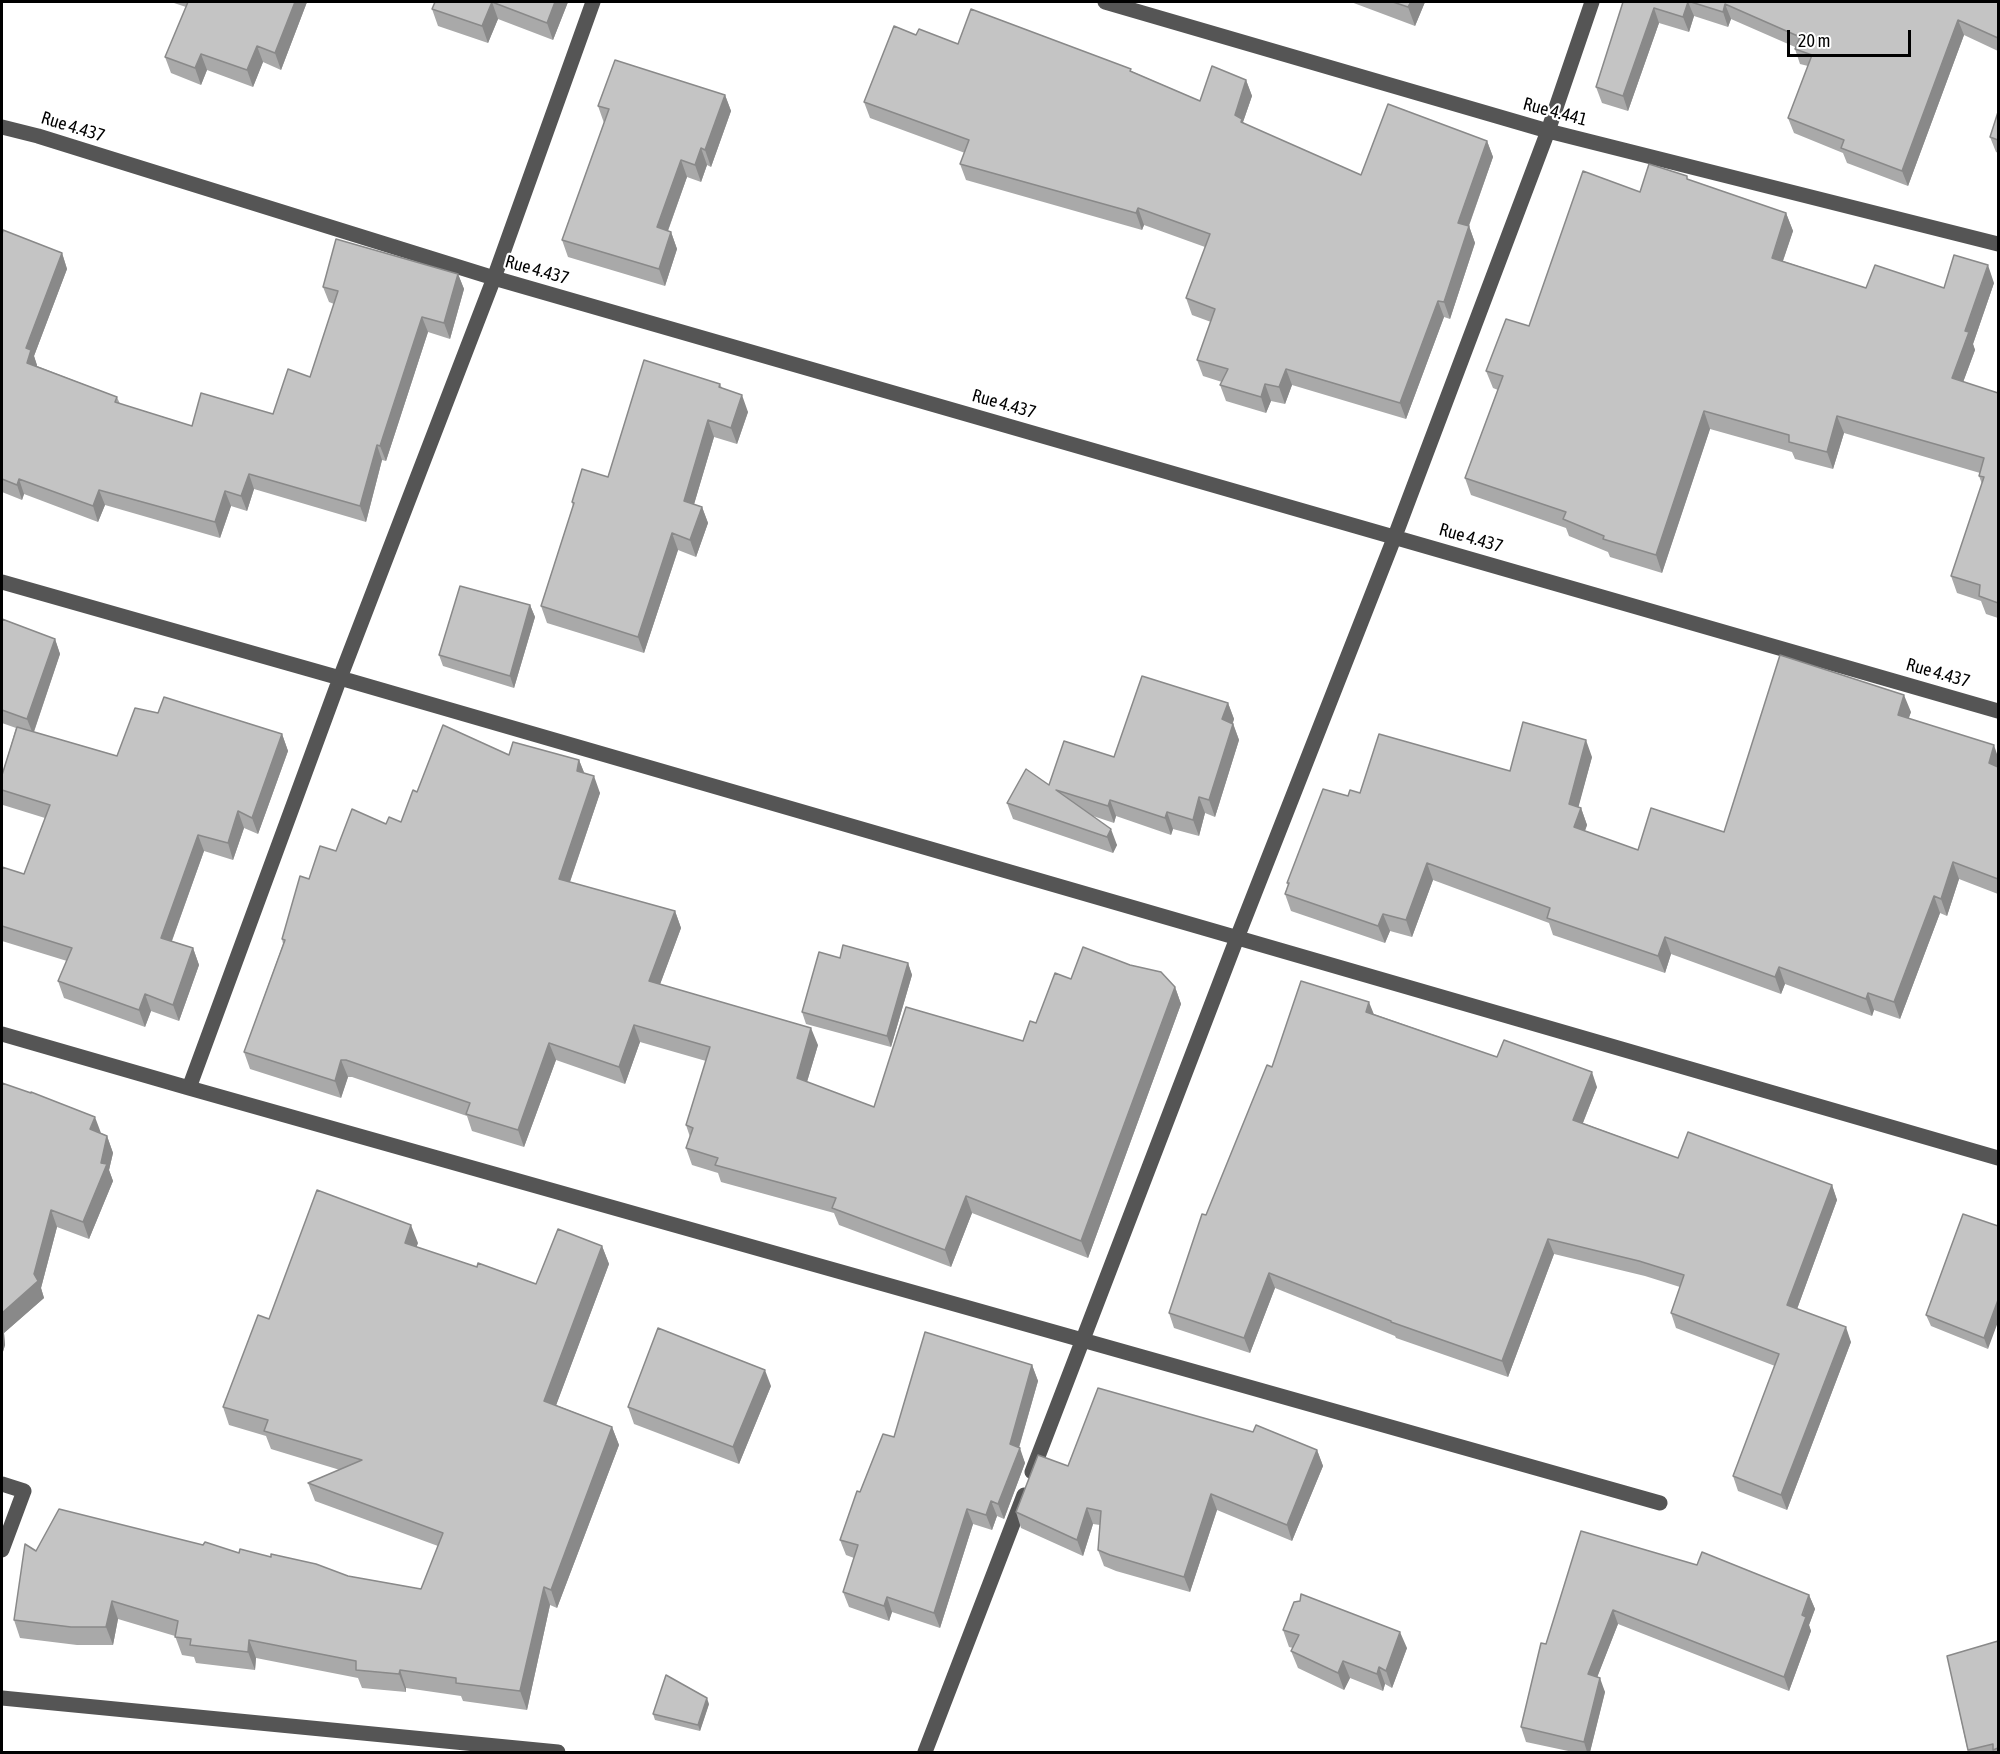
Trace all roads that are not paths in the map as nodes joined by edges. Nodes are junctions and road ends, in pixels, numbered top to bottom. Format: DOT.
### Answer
graph roads {
  1 [pos="593,2"];
  2 [pos="1105,2"];
  3 [pos="1592,2"];
  4 [pos="2,127"];
  5 [pos="1548,131"];
  6 [pos="1998,244"];
  7 [pos="494,278"];
  8 [pos="1395,536"];
  9 [pos="2,582"];
  10 [pos="340,678"];
  11 [pos="1998,711"];
  12 [pos="1237,938"];
  13 [pos="2,1034"];
  14 [pos="189,1088"];
  15 [pos="1998,1158"];
  16 [pos="1083,1340"];
  17 [pos="2,1484"];
  18 [pos="1660,1503"];
  19 [pos="2,1550"];
  20 [pos="2,1698"];
  21 [pos="552,1752"];
  22 [pos="558,1752"];
  23 [pos="925,1752"];
  1 -- 7 [label="street"];
  2 -- 5 [label="street, Rue 4.441"];
  3 -- 5 [label="street"];
  4 -- 7 [label="street, Rue 4.437"];
  5 -- 6 [label="street, Rue 4.441"];
  5 -- 8 [label="street"];
  7 -- 8 [label="street, Rue 4.437"];
  7 -- 10 [label="street"];
  8 -- 11 [label="street, Rue 4.437"];
  8 -- 12 [label="street"];
  9 -- 10 [label="street"];
  10 -- 12 [label="street"];
  10 -- 14 [label="street"];
  12 -- 15 [label="street"];
  12 -- 16 [label="street"];
  13 -- 14 [label="street"];
  14 -- 16 [label="street"];
  16 -- 18 [label="street"];
  16 -- 23 [label="street"];
  17 -- 19 [label="street"];
  20 -- 21 [label="street"];
  21 -- 22 [label="street"];
}
